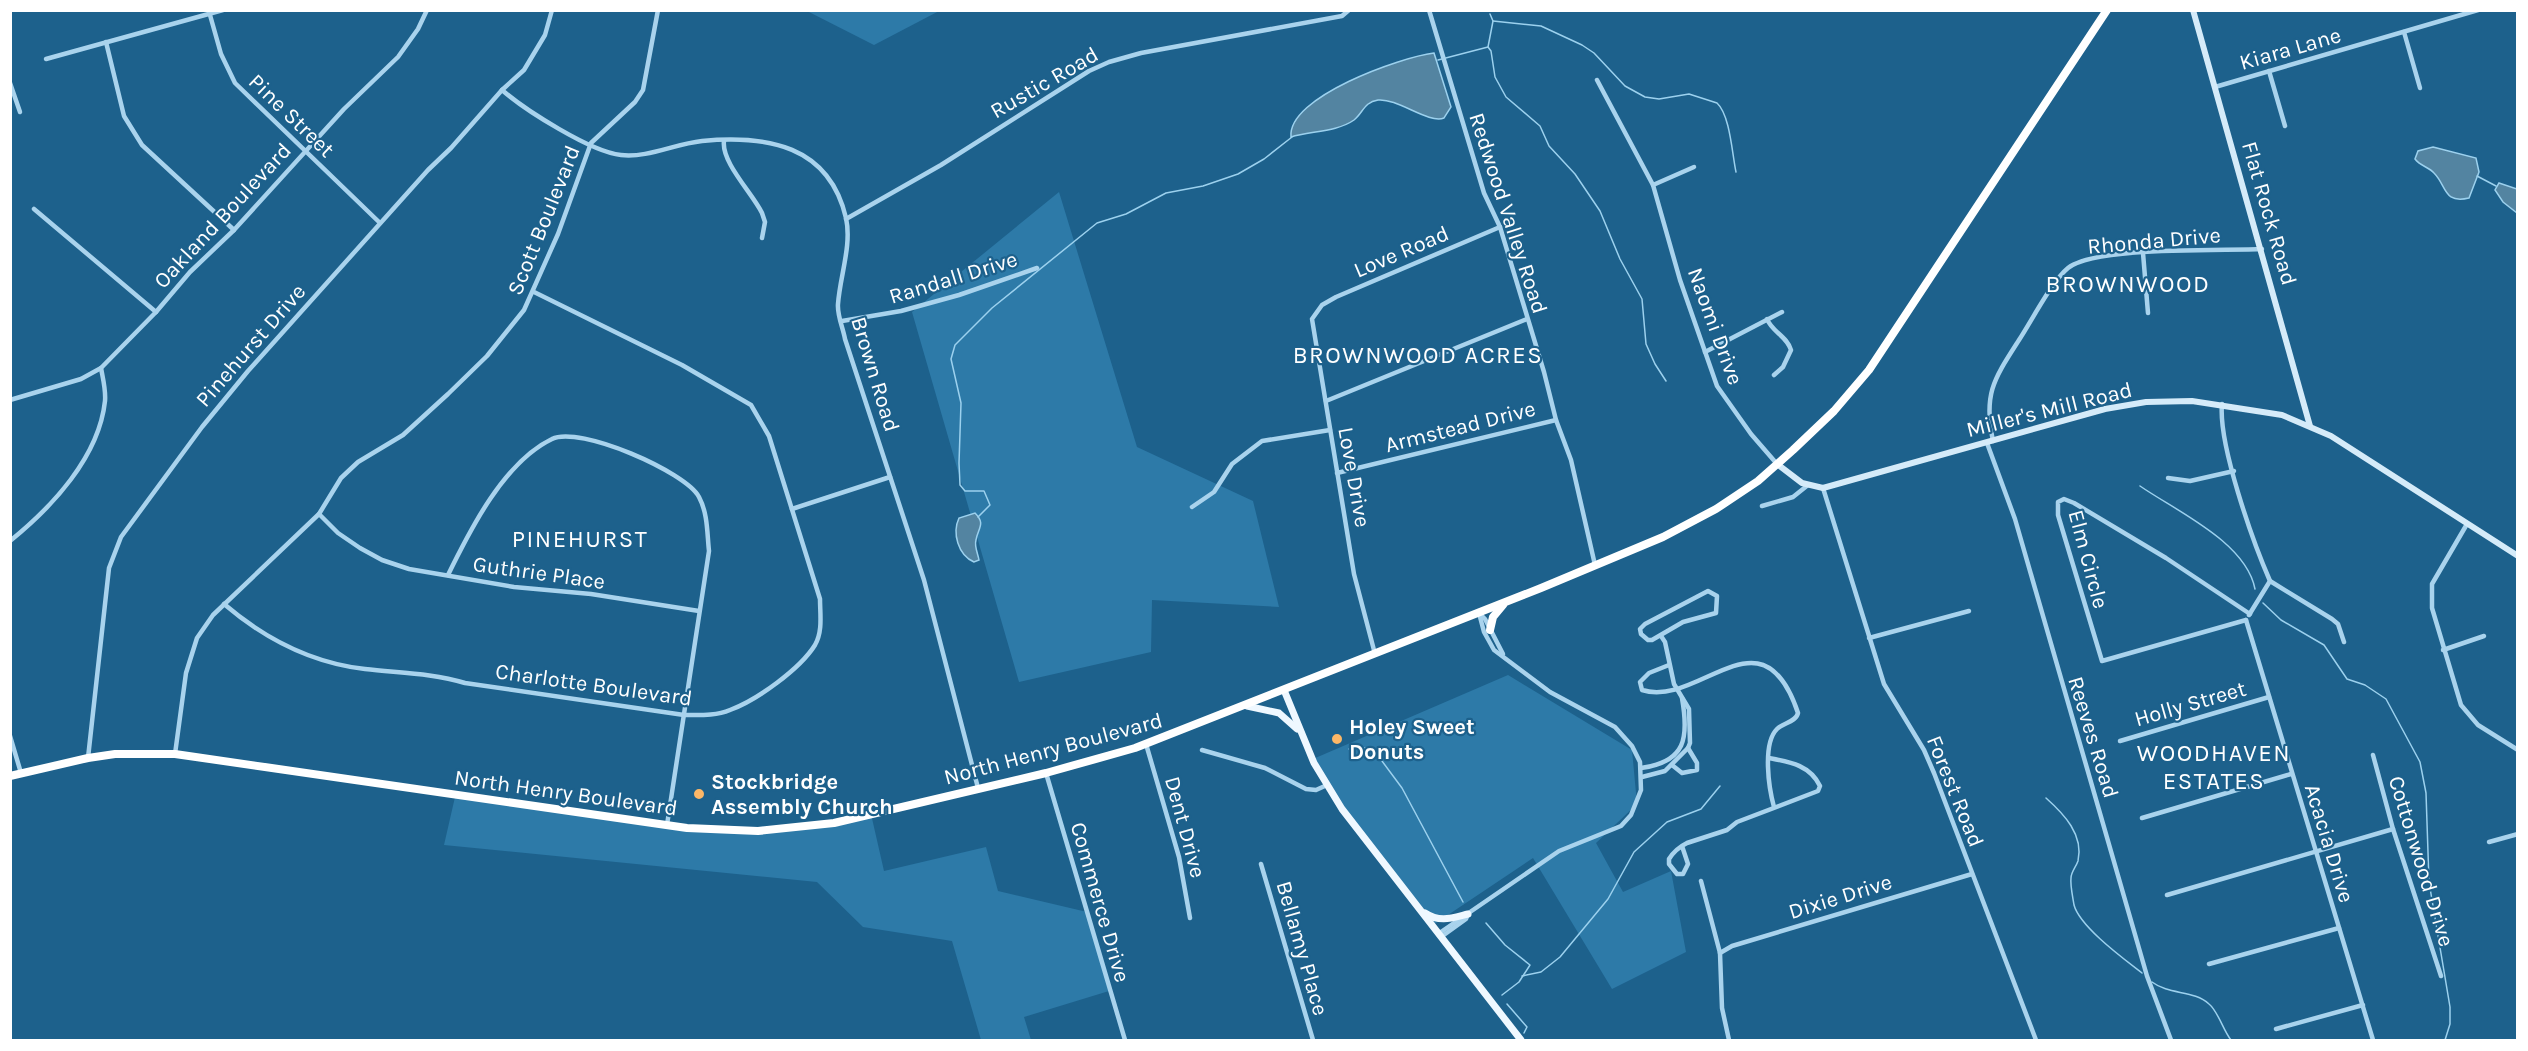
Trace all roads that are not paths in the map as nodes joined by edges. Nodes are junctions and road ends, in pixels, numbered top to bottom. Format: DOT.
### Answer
graph roads {
  1 [pos="223,10"];
  2 [pos="427,10"];
  3 [pos="552,10"];
  4 [pos="658,10"];
  5 [pos="1349,10"];
  6 [pos="1429,10"];
  7 [pos="2107,10"];
  8 [pos="2193,10"];
  9 [pos="2478,10"];
  10 [pos="210,15"];
  11 [pos="2404,32"];
  12 [pos="106,42"];
  13 [pos="46,59"];
  14 [pos="2269,71"];
  15 [pos="1597,80"];
  16 [pos="10,83"];
  17 [pos="2215,87"];
  18 [pos="2420,88"];
  19 [pos="502,90"];
  20 [pos="20,112"];
  21 [pos="2285,126"];
  22 [pos="724,141"];
  23 [pos="591,143"];
  24 [pos="305,150"];
  25 [pos="1694,167"];
  26 [pos="1653,185"];
  27 [pos="34,209"];
  28 [pos="846,219"];
  29 [pos="379,222"];
  30 [pos="1500,227"];
  31 [pos="234,230"];
  32 [pos="762,238"];
  33 [pos="2262,249"];
  34 [pos="2143,253"];
  35 [pos="1037,268"];
  36 [pos="534,292"];
  37 [pos="1318,309"];
  38 [pos="156,312"];
  39 [pos="1782,312"];
  40 [pos="2148,313"];
  41 [pos="1527,319"];
  42 [pos="1767,319"];
  43 [pos="842,321"];
  44 [pos="1705,352"];
  45 [pos="101,368"];
  46 [pos="1774,375"];
  47 [pos="10,400"];
  48 [pos="1326,401"];
  49 [pos="2222,404"];
  50 [pos="1556,420"];
  51 [pos="2310,426"];
  52 [pos="1330,430"];
  53 [pos="1990,442"];
  54 [pos="1777,464"];
  55 [pos="2234,471"];
  56 [pos="1337,473"];
  57 [pos="890,477"];
  58 [pos="2168,478"];
  59 [pos="1808,485"];
  60 [pos="1823,488"];
  61 [pos="1762,506"];
  62 [pos="1192,507"];
  63 [pos="792,509"];
  64 [pos="319,514"];
  65 [pos="2467,524"];
  66 [pos="10,541"];
  67 [pos="2517,556"];
  68 [pos="1595,565"];
  69 [pos="448,575"];
  70 [pos="2270,581"];
  71 [pos="1505,603"];
  72 [pos="224,604"];
  73 [pos="699,611"];
  74 [pos="1969,611"];
  75 [pos="1479,613"];
  76 [pos="2250,614"];
  77 [pos="2246,620"];
  78 [pos="1490,630"];
  79 [pos="1661,636"];
  80 [pos="2484,636"];
  81 [pos="1869,638"];
  82 [pos="2344,642"];
  83 [pos="2443,650"];
  84 [pos="1374,653"];
  85 [pos="1503,654"];
  86 [pos="1669,665"];
  87 [pos="1676,688"];
  88 [pos="1284,690"];
  89 [pos="2269,697"];
  90 [pos="1682,698"];
  91 [pos="1247,705"];
  92 [pos="684,715"];
  93 [pos="1301,734"];
  94 [pos="10,736"];
  95 [pos="2120,741"];
  96 [pos="1146,744"];
  97 [pos="1688,748"];
  98 [pos="1203,750"];
  99 [pos="2517,750"];
  100 [pos="175,754"];
  101 [pos="2373,755"];
  102 [pos="88,758"];
  103 [pos="1769,758"];
  104 [pos="1672,765"];
  105 [pos="1641,768"];
  106 [pos="1046,772"];
  107 [pos="21,773"];
  108 [pos="2291,774"];
  109 [pos="10,776"];
  110 [pos="1642,777"];
  111 [pos="1327,785"];
  112 [pos="978,788"];
  113 [pos="1774,807"];
  114 [pos="2142,818"];
  115 [pos="667,825"];
  116 [pos="2393,829"];
  117 [pos="2517,834"];
  118 [pos="2490,842"];
  119 [pos="1682,846"];
  120 [pos="2315,851"];
  121 [pos="1261,864"];
  122 [pos="1972,874"];
  123 [pos="1701,881"];
  124 [pos="2166,894"];
  125 [pos="1420,910"];
  126 [pos="1468,914"];
  127 [pos="1190,918"];
  128 [pos="2339,928"];
  129 [pos="1440,935"];
  130 [pos="1720,953"];
  131 [pos="2209,964"];
  132 [pos="2441,976"];
  133 [pos="2363,1005"];
  134 [pos="2276,1029"];
  135 [pos="1125,1041"];
  136 [pos="1312,1041"];
  137 [pos="1521,1041"];
  138 [pos="1729,1041"];
  139 [pos="2036,1041"];
  140 [pos="2171,1041"];
  141 [pos="2373,1041"];
  1 -- 10 [label="street"];
  2 -- 24 [label="street, Oakland Boulevard"];
  3 -- 19 [label="street, Pinehurst Drive"];
  4 -- 23 [label="street, Scott Boulevard"];
  5 -- 28 [label="street, Rustic Road"];
  6 -- 30 [label="street, Redwood Valley Road"];
  7 -- 54 [label="highway, North Henry Boulevard"];
  8 -- 17 [label="street, Flat Rock Road"];
  9 -- 11 [label="street, Kiara Lane"];
  10 -- 12 [label="street"];
  10 -- 24 [label="street, Pine Street"];
  11 -- 14 [label="street, Kiara Lane"];
  11 -- 18 [label="street"];
  12 -- 13 [label="street"];
  12 -- 31 [label="street"];
  14 -- 17 [label="street, Kiara Lane"];
  14 -- 21 [label="street"];
  15 -- 26 [label="street, Naomi Drive"];
  16 -- 20 [label="street"];
  17 -- 33 [label="street, Flat Rock Road"];
  19 -- 23 [label="street, Brown Road"];
  19 -- 29 [label="street, Pinehurst Drive"];
  22 -- 23 [label="street, Brown Road"];
  22 -- 28 [label="street, Brown Road"];
  22 -- 32 [label="street"];
  23 -- 36 [label="street, Scott Boulevard"];
  24 -- 29 [label="street, Pine Street"];
  24 -- 31 [label="street, Oakland Boulevard"];
  25 -- 26 [label="street"];
  26 -- 44 [label="street, Naomi Drive"];
  27 -- 38 [label="street"];
  28 -- 43 [label="street, Brown Road"];
  29 -- 102 [label="street, Pinehurst Drive"];
  30 -- 37 [label="street, Love Road"];
  30 -- 41 [label="street, Redwood Valley Road"];
  31 -- 38 [label="street, Oakland Boulevard"];
  33 -- 34 [label="street, Rhonda Drive"];
  33 -- 51 [label="street, Flat Rock Road"];
  34 -- 40 [label="street"];
  34 -- 53 [label="street, Rhonda Drive"];
  35 -- 43 [label="street, Randall Drive"];
  36 -- 63 [label="street, Charlotte Boulevard"];
  36 -- 64 [label="street, Scott Boulevard"];
  37 -- 48 [label="street, Love Drive"];
  38 -- 45 [label="street, Oakland Boulevard"];
  39 -- 42 [label="street"];
  41 -- 48 [label="street"];
  41 -- 50 [label="street, Redwood Valley Road"];
  42 -- 44 [label="street"];
  42 -- 46 [label="street"];
  43 -- 57 [label="street, Brown Road"];
  44 -- 54 [label="street, Naomi Drive"];
  45 -- 47 [label="street, Oakland Boulevard"];
  45 -- 66 [label="street"];
  48 -- 52 [label="street, Love Drive"];
  49 -- 51 [label="street, Miller's Mill Road"];
  49 -- 53 [label="street, Miller's Mill Road"];
  49 -- 55 [label="street"];
  50 -- 56 [label="street, Armstead Drive"];
  50 -- 68 [label="street, Redwood Valley Road"];
  51 -- 65 [label="street, Miller's Mill Road"];
  52 -- 56 [label="street, Love Drive"];
  52 -- 62 [label="street"];
  53 -- 60 [label="street, Miller's Mill Road"];
  53 -- 140 [label="street, Reeves Road"];
  54 -- 59 [label="street, Miller's Mill Road"];
  54 -- 68 [label="highway, North Henry Boulevard"];
  55 -- 58 [label="street"];
  55 -- 70 [label="street"];
  56 -- 84 [label="street, Love Drive"];
  57 -- 63 [label="street"];
  57 -- 112 [label="street, Brown Road"];
  59 -- 60 [label="street, Miller's Mill Road"];
  59 -- 61 [label="street"];
  60 -- 81 [label="street, Forest Road"];
  63 -- 92 [label="street, Charlotte Boulevard"];
  64 -- 69 [label="street, Guthrie Place"];
  64 -- 72 [label="street, Scott Boulevard"];
  65 -- 67 [label="street, Miller's Mill Road"];
  65 -- 83 [label="street"];
  68 -- 71 [label="highway, North Henry Boulevard"];
  69 -- 73 [label="street, Guthrie Place"];
  69 -- 73 [label="street"];
  70 -- 76 [label="street"];
  70 -- 82 [label="street"];
  71 -- 75 [label="highway, North Henry Boulevard"];
  71 -- 78 [label="highway"];
  72 -- 92 [label="street, Charlotte Boulevard"];
  72 -- 100 [label="street, Scott Boulevard"];
  73 -- 92 [label="street"];
  74 -- 81 [label="street"];
  75 -- 78 [label="street"];
  75 -- 84 [label="highway, North Henry Boulevard"];
  75 -- 85 [label="street"];
  76 -- 77 [label="street"];
  76 -- 77 [label="street, Elm Circle"];
  77 -- 89 [label="street, Acacia Drive"];
  78 -- 85 [label="street"];
  79 -- 79 [label="street"];
  79 -- 86 [label="street"];
  80 -- 83 [label="street"];
  81 -- 122 [label="street, Forest Road"];
  83 -- 99 [label="street"];
  84 -- 88 [label="highway, North Henry Boulevard"];
  85 -- 105 [label="street"];
  86 -- 87 [label="street"];
  86 -- 87 [label="street"];
  87 -- 90 [label="street"];
  87 -- 103 [label="street"];
  88 -- 91 [label="highway, North Henry Boulevard"];
  88 -- 93 [label="main road"];
  89 -- 95 [label="street, Holly Street"];
  89 -- 108 [label="street, Acacia Drive"];
  90 -- 97 [label="street"];
  90 -- 105 [label="street"];
  91 -- 93 [label="main road"];
  91 -- 96 [label="highway, North Henry Boulevard"];
  92 -- 115 [label="street"];
  93 -- 111 [label="main road"];
  94 -- 107 [label="street"];
  96 -- 106 [label="highway, North Henry Boulevard"];
  96 -- 127 [label="street, Dent Drive"];
  97 -- 104 [label="street"];
  97 -- 104 [label="street"];
  98 -- 111 [label="street"];
  100 -- 102 [label="highway, North Henry Boulevard"];
  100 -- 115 [label="highway, North Henry Boulevard"];
  101 -- 116 [label="street, Cottonwood Drive"];
  102 -- 107 [label="highway, North Henry Boulevard"];
  103 -- 113 [label="street"];
  103 -- 113 [label="street"];
  104 -- 110 [label="street"];
  105 -- 110 [label="street"];
  106 -- 112 [label="highway, North Henry Boulevard"];
  106 -- 135 [label="street, Commerce Drive"];
  107 -- 109 [label="highway, North Henry Boulevard"];
  108 -- 114 [label="street"];
  108 -- 120 [label="street, Acacia Drive"];
  110 -- 126 [label="street"];
  111 -- 125 [label="main road"];
  112 -- 115 [label="highway, North Henry Boulevard"];
  113 -- 119 [label="street"];
  116 -- 120 [label="street"];
  116 -- 132 [label="street, Cottonwood Drive"];
  117 -- 118 [label="street"];
  119 -- 119 [label="street"];
  120 -- 124 [label="street"];
  120 -- 128 [label="street, Acacia Drive"];
  121 -- 136 [label="street, Bellamy Place"];
  122 -- 130 [label="street, Dixie Drive"];
  122 -- 139 [label="street, Forest Road"];
  123 -- 130 [label="street"];
  125 -- 126 [label="main road"];
  125 -- 129 [label="main road"];
  126 -- 129 [label="street"];
  128 -- 131 [label="street"];
  128 -- 133 [label="street, Acacia Drive"];
  129 -- 137 [label="main road"];
  130 -- 138 [label="street"];
  133 -- 134 [label="street"];
  133 -- 141 [label="street, Acacia Drive"];
}
